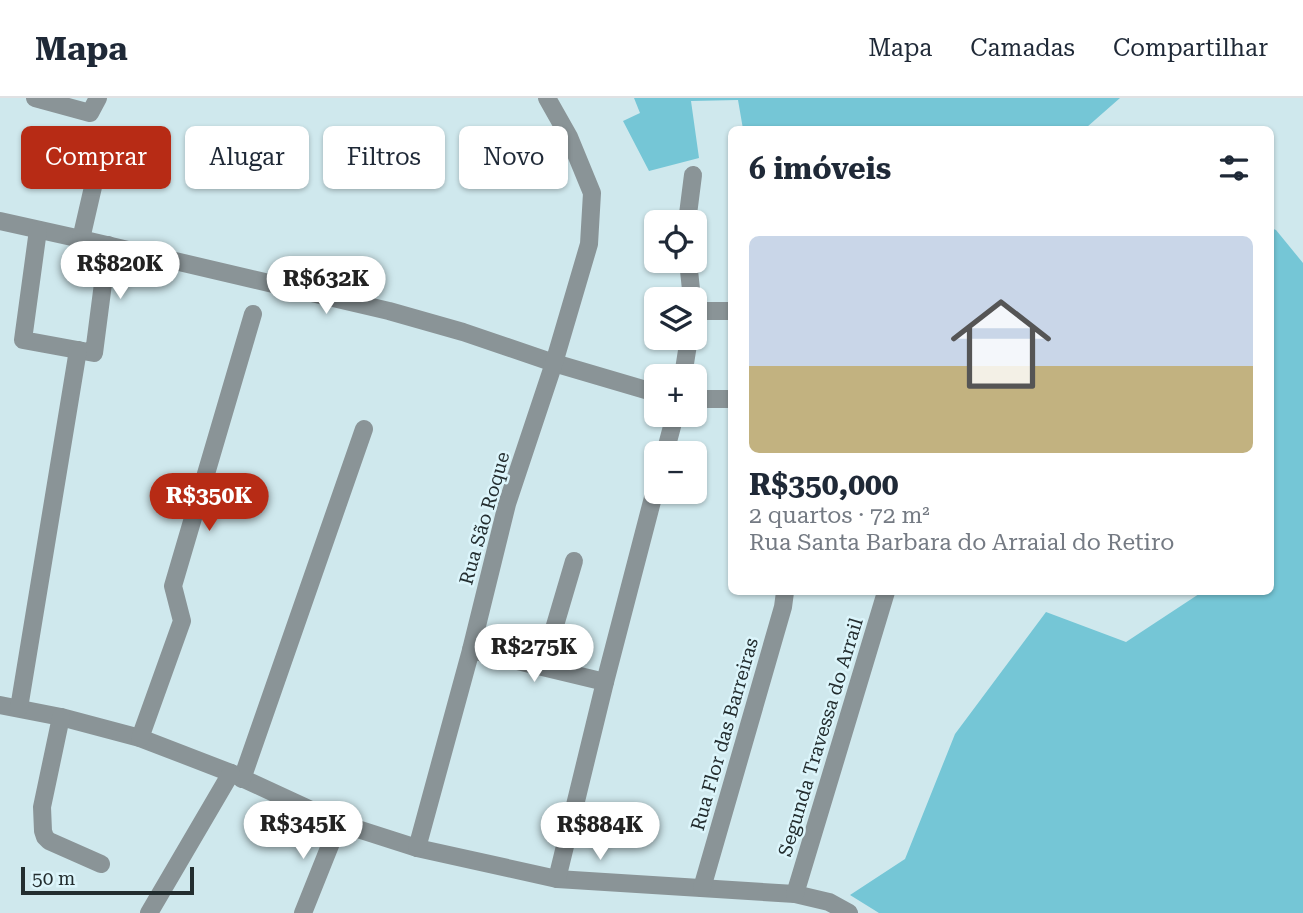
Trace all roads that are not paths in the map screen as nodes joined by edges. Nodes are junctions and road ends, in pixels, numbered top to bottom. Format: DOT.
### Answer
graph roads {
  1 [pos="35,98"];
  2 [pos="98,98"];
  3 [pos="547,98"];
  4 [pos="693,175"];
  5 [pos="93,189"];
  6 [pos="689,210"];
  7 [pos="0,221"];
  8 [pos="37,230"];
  9 [pos="81,239"];
  10 [pos="107,245"];
  11 [pos="707,311"];
  12 [pos="728,312"];
  13 [pos="253,314"];
  14 [pos="86,352"];
  15 [pos="554,363"];
  16 [pos="644,389"];
  17 [pos="707,399"];
  18 [pos="728,399"];
  19 [pos="364,429"];
  20 [pos="651,504"];
  21 [pos="574,561"];
  22 [pos="785,595"];
  23 [pos="885,595"];
  24 [pos="471,650"];
  25 [pos="543,666"];
  26 [pos="605,682"];
  27 [pos="0,705"];
  28 [pos="19,708"];
  29 [pos="61,717"];
  30 [pos="140,738"];
  31 [pos="237,776"];
  32 [pos="339,823"];
  33 [pos="417,848"];
  34 [pos="101,864"];
  35 [pos="557,879"];
  36 [pos="702,888"];
  37 [pos="795,894"];
  38 [pos="149,913"];
  39 [pos="303,913"];
  40 [pos="849,913"];
  1 -- 2 [label="street"];
  3 -- 15 [label="street, Rua São Roque"];
  4 -- 6 [label="street"];
  5 -- 9 [label="street"];
  7 -- 8 [label="street"];
  8 -- 9 [label="street"];
  8 -- 14 [label="street"];
  9 -- 10 [label="street"];
  10 -- 14 [label="street"];
  10 -- 15 [label="street"];
  11 -- 12 [label="street"];
  13 -- 30 [label="street"];
  14 -- 28 [label="street"];
  15 -- 16 [label="street"];
  15 -- 24 [label="street, Rua São Roque"];
  17 -- 18 [label="street"];
  19 -- 31 [label="street"];
  20 -- 26 [label="street"];
  21 -- 25 [label="street"];
  22 -- 36 [label="street, Rua Flor das Barreiras"];
  23 -- 37 [label="street, Segunda Travessa do Arrail"];
  24 -- 25 [label="street"];
  24 -- 33 [label="street, Rua São Roque"];
  25 -- 26 [label="street"];
  26 -- 35 [label="street"];
  27 -- 28 [label="street"];
  28 -- 29 [label="street"];
  29 -- 30 [label="street"];
  29 -- 34 [label="street"];
  30 -- 31 [label="street"];
  31 -- 32 [label="street"];
  31 -- 38 [label="street"];
  32 -- 33 [label="street"];
  32 -- 39 [label="street"];
  33 -- 35 [label="street"];
  35 -- 36 [label="street"];
  36 -- 37 [label="street"];
  37 -- 40 [label="street"];
}
